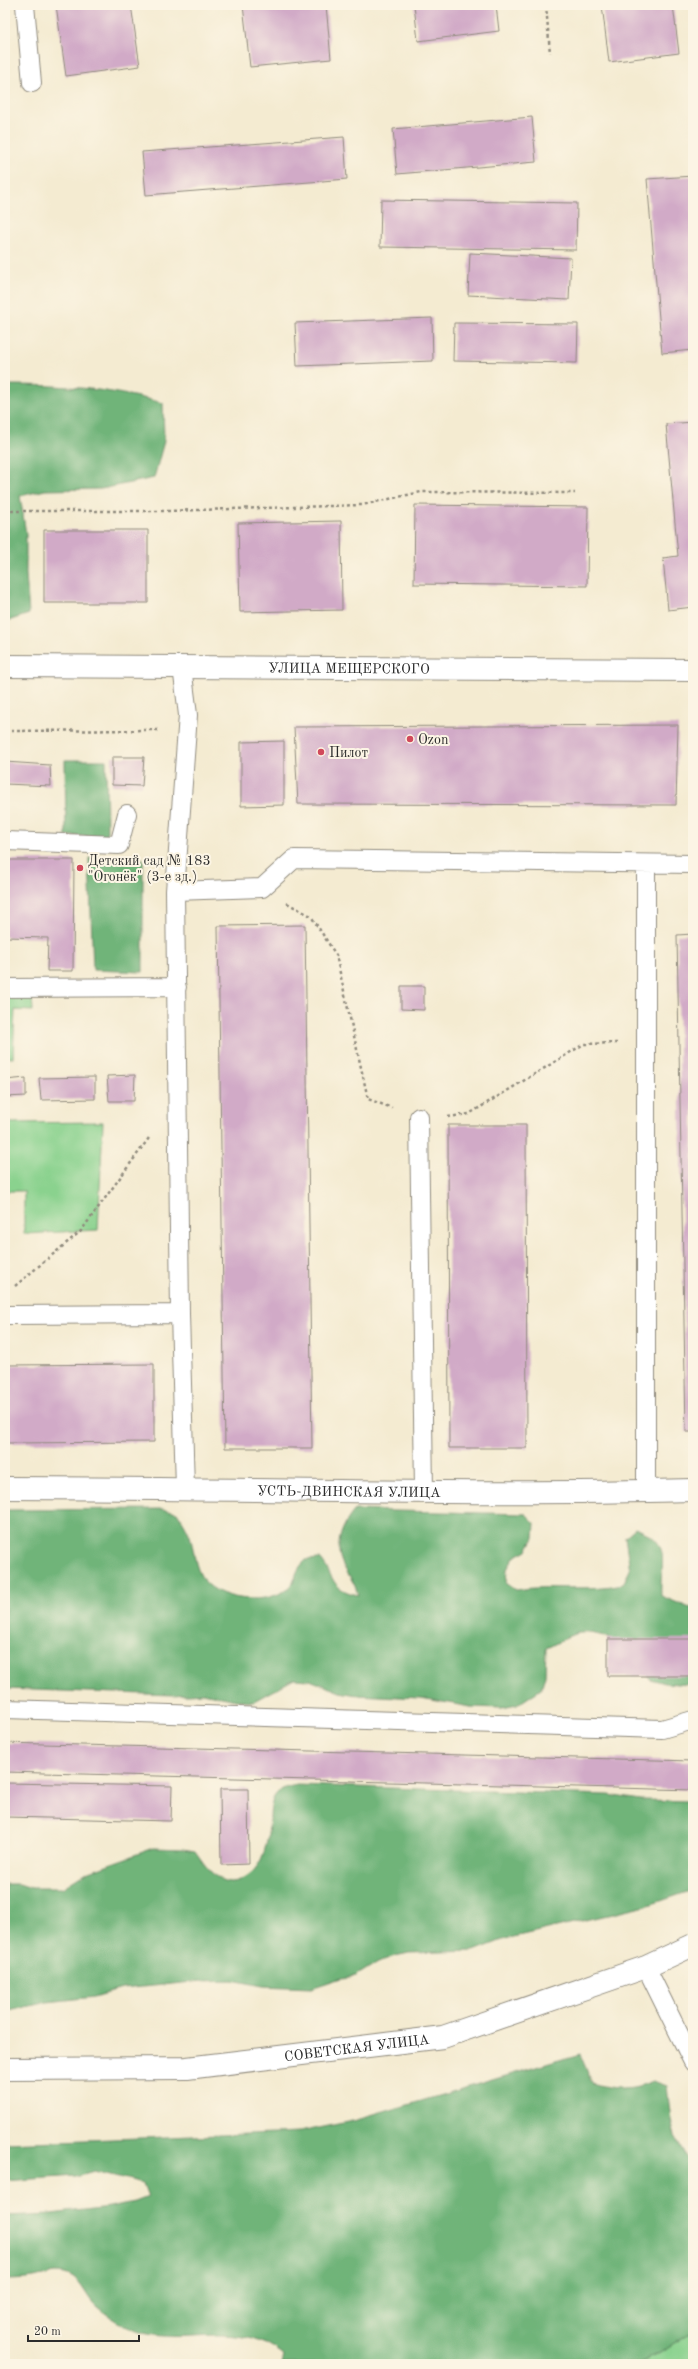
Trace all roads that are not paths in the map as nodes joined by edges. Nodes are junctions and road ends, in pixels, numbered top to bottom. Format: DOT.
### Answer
graph roads {
  1 [pos="25,5"];
  2 [pos="32,83"];
  3 [pos="5,666"];
  4 [pos="182,667"];
  5 [pos="693,670"];
  6 [pos="127,814"];
  7 [pos="5,841"];
  8 [pos="693,864"];
  9 [pos="646,865"];
  10 [pos="175,890"];
  11 [pos="5,988"];
  12 [pos="177,988"];
  13 [pos="419,1118"];
  14 [pos="180,1314"];
  15 [pos="5,1315"];
  16 [pos="5,1488"];
  17 [pos="185,1488"];
  18 [pos="693,1490"];
  19 [pos="646,1491"];
  20 [pos="424,1492"];
  21 [pos="5,1709"];
  22 [pos="693,1720"];
  23 [pos="693,1945"];
  24 [pos="646,1966"];
  25 [pos="693,2062"];
  26 [pos="5,2069"];
  1 -- 2 [label="lane"];
  3 -- 4 [label="street, УЛИЦА МЕЩЕРСКОГО"];
  4 -- 5 [label="street, УЛИЦА МЕЩЕРСКОГО"];
  4 -- 10 [label="lane"];
  6 -- 7 [label="lane"];
  8 -- 9 [label="lane"];
  9 -- 10 [label="lane"];
  9 -- 19 [label="lane"];
  10 -- 12 [label="lane"];
  11 -- 12 [label="lane"];
  12 -- 14 [label="lane"];
  13 -- 20 [label="lane"];
  14 -- 15 [label="lane"];
  14 -- 17 [label="lane"];
  16 -- 17 [label="street, УСТЬ-ДВИНСКАЯ УЛИЦА"];
  17 -- 20 [label="street, УСТЬ-ДВИНСКАЯ УЛИЦА"];
  18 -- 19 [label="street, УСТЬ-ДВИНСКАЯ УЛИЦА"];
  19 -- 20 [label="street, УСТЬ-ДВИНСКАЯ УЛИЦА"];
  21 -- 22 [label="lane"];
  23 -- 24 [label="street, СОВЕТСКАЯ УЛИЦА"];
  24 -- 25 [label="lane"];
  24 -- 26 [label="street, СОВЕТСКАЯ УЛИЦА"];
}
